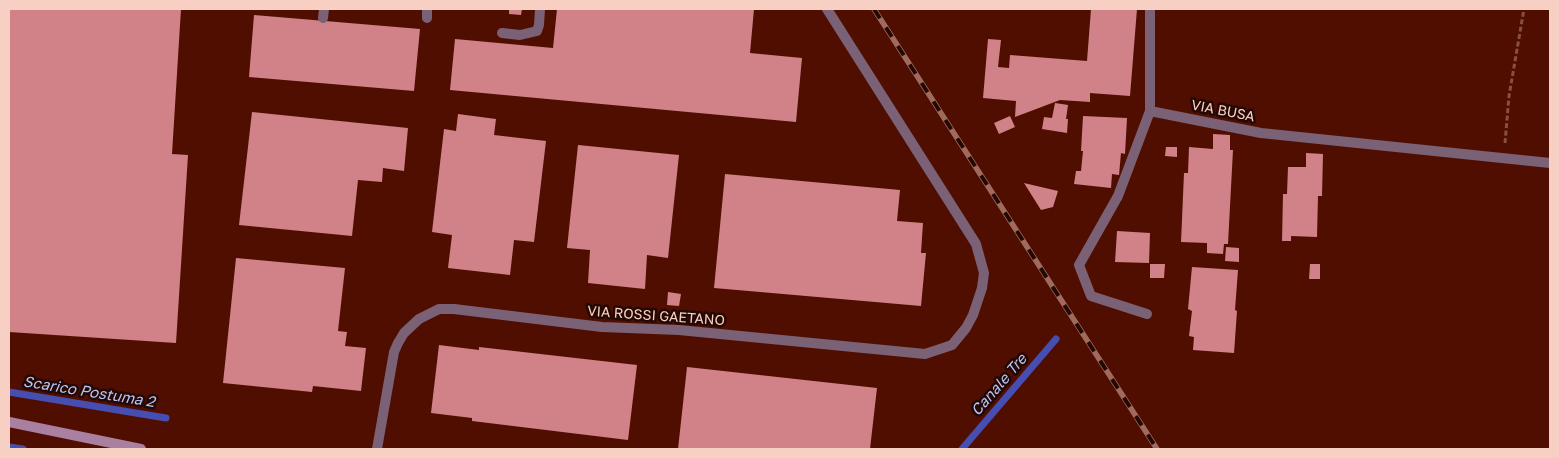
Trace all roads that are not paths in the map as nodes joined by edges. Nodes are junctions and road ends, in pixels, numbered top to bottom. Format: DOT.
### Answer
graph roads {
  1 [pos="540,9"];
  2 [pos="827,9"];
  3 [pos="1150,9"];
  4 [pos="502,33"];
  5 [pos="1150,111"];
  6 [pos="1550,163"];
  7 [pos="1147,314"];
  8 [pos="9,422"];
  9 [pos="141,449"];
  10 [pos="377,449"];
  1 -- 4 [label="street"];
  2 -- 10 [label="street, VIA ROSSI GAETANO"];
  3 -- 5 [label="street"];
  5 -- 6 [label="street, VIA BUSA"];
  5 -- 7 [label="street"];
  8 -- 9 [label="street"];
}
